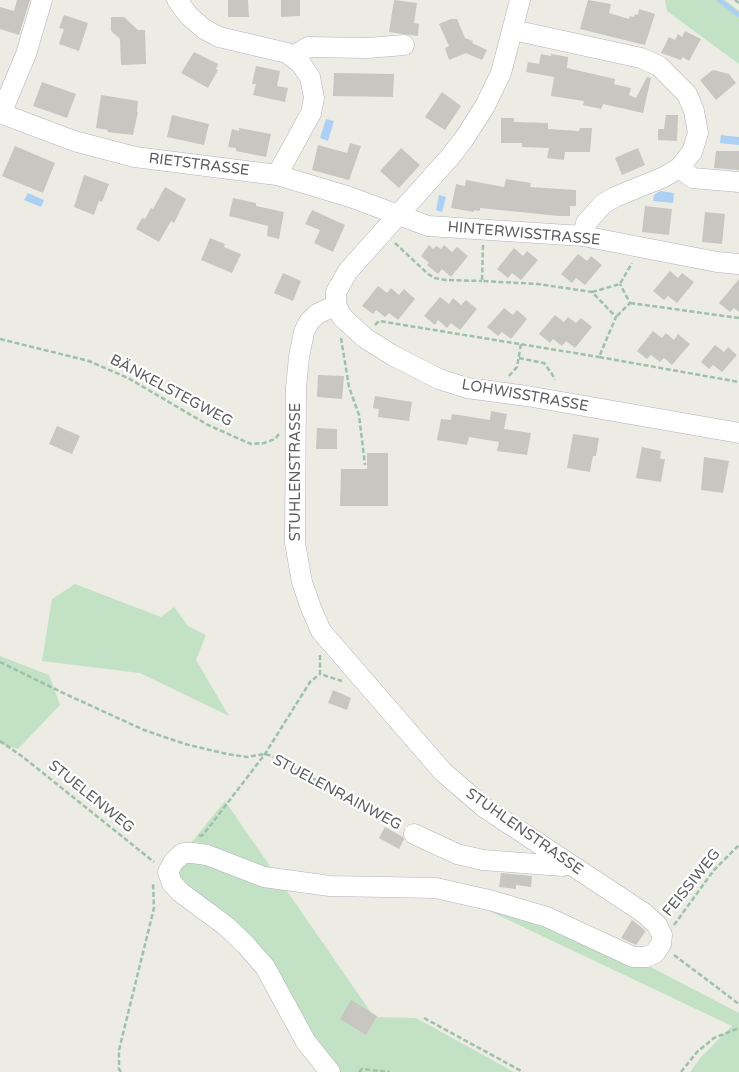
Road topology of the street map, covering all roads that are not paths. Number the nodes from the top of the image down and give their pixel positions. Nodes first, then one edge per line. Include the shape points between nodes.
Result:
1 (42, 0) edge
2 (177, 0) edge
3 (520, 0) edge
4 (513, 30) junction
5 (404, 45) dead end
6 (292, 57) junction
7 (0, 113) edge
8 (679, 168) junction
9 (277, 175) junction
10 (739, 182) edge
11 (399, 214) junction
12 (582, 236) junction
13 (739, 264) edge
14 (339, 311) junction
15 (739, 433) edge
16 (414, 834) road end
17 (566, 862) junction
18 (330, 1072) edge

1 - 7 street via 26,54
2 - 6 street via 189,16 219,37 279,50
3 - 4 street
4 - 8 street via 641,58 659,66 687,94 694,111 698,132 692,152
4 - 11 street via 501,73 485,106 450,157
5 - 6 street via 308,47
6 - 9 street via 310,77 313,105 308,121
7 - 9 street, RIETSTRASSE via 74,141 135,157
8 - 10 street via 693,178
8 - 12 street via 603,204 586,223
9 - 11 street, RIETSTRASSE
11 - 12 street, HINTERWISSTRASSE via 428,226
11 - 14 street via 348,271 336,292
12 - 13 street, HINTERWISSTRASSE
14 - 15 street, LOHWISSTRASSE via 365,338 412,366 467,388
14 - 17 street, STUHLENSTRASSE via 317,314 309,322 299,357 295,420 295,543 302,582 311,608 321,631 443,772 485,808
16 - 17 street, STUELENRAINWEG via 457,854 482,860 563,866
17 - 18 street, STUHLENSTRASSE via 657,925 661,940 656,952 646,957 633,956 547,917 436,888 330,886 264,877 207,855 193,853 183,853 174,861 161,877 226,926 265,967 306,1042

